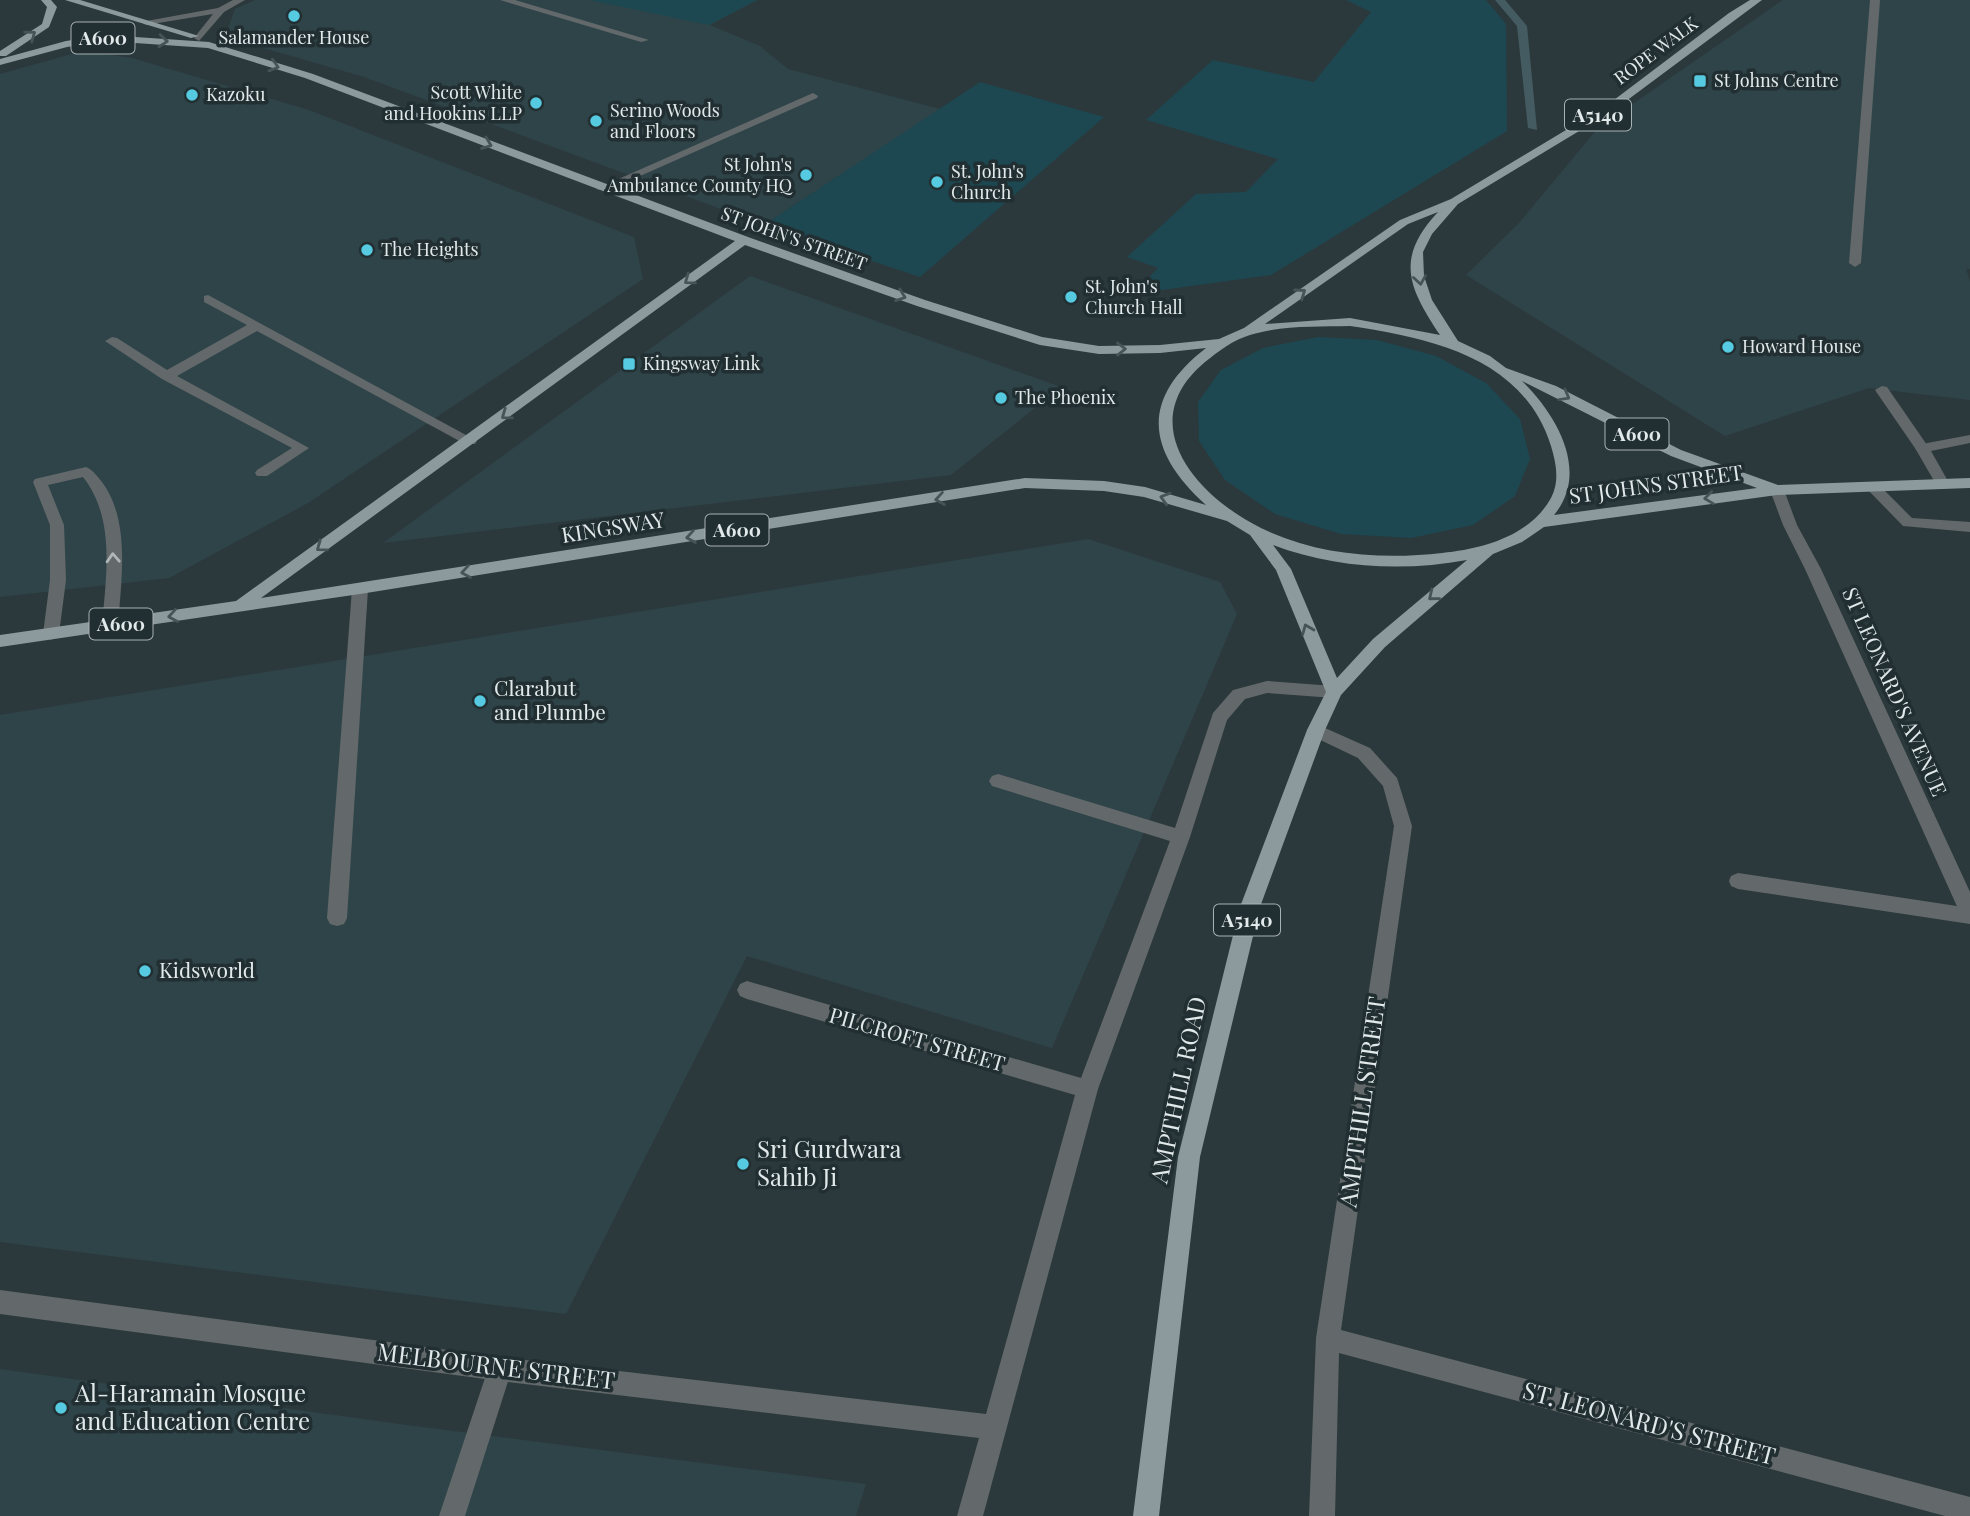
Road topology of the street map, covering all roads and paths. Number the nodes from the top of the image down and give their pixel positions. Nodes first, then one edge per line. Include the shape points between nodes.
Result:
1 (70, 0) edge
2 (240, 0) edge
3 (505, 0) edge
4 (1747, 0) edge
5 (1757, 0) edge
6 (1875, 0) edge
7 (49, 3) edge
8 (220, 10) junction
9 (1732, 15) junction
10 (146, 22) junction
11 (199, 38) junction
12 (644, 40) dead end
13 (209, 45) junction
14 (0, 54) edge
15 (0, 62) edge
16 (813, 96) dead end
17 (603, 189) junction
18 (1455, 201) junction
19 (744, 240) junction
20 (1855, 262) dead end
21 (208, 299) dead end
22 (257, 325) junction
23 (1245, 332) junction
24 (112, 341) dead end
25 (1452, 342) junction
26 (1222, 343) junction
27 (1503, 368) junction
28 (167, 376) junction
29 (1882, 390) dead end
30 (1970, 439) edge
31 (470, 441) junction
32 (1922, 448) junction
33 (262, 473) dead end
34 (1970, 483) edge
35 (1942, 484) junction
36 (1874, 488) junction
37 (1777, 490) junction
38 (1230, 517) junction
39 (1541, 522) junction
40 (1970, 527) edge
41 (1255, 531) junction
42 (1486, 553) junction
43 (360, 589) junction
44 (241, 604) junction
45 (110, 626) junction
46 (51, 634) junction
47 (0, 641) edge
48 (1334, 692) junction
49 (1316, 730) junction
50 (998, 781) dead end
51 (1181, 837) junction
52 (1738, 881) dead end
53 (1970, 915) edge
54 (337, 918) dead end
55 (747, 990) dead end
56 (1087, 1090) junction
57 (0, 1301) edge
58 (1328, 1338) junction
59 (500, 1369) junction
60 (992, 1427) junction
61 (1970, 1510) edge
62 (452, 1516) edge
63 (970, 1516) edge
64 (1146, 1516) edge
65 (1322, 1516) edge

1 - 10 main road, A600
2 - 8 street
3 - 12 street
4 - 9 main road, ROPE WALK / A5140
5 - 9 main road, ROPE WALK / A5140
6 - 20 street
14 -> 7 main road, A600 via 46,24
8 - 10 street
8 - 11 street
9 - 18 main road, ROPE WALK / A5140 via 1610,108
10 - 11 main road, A600
11 - 13 main road, A600
15 -> 13 main road, A600 via 106,38
13 -> 17 main road, ST JOHN'S STREET / A600 via 309,76
16 - 17 street
17 - 19 main road, ST JOHN'S STREET / A600
23 -> 18 main road, ROPE WALK / A5140 via 1404,222
18 -> 25 main road, ROPE WALK / A5140 via 1417,251 1420,286 1432,317
19 -> 26 main road, ST JOHN'S STREET / A600 via 1040,341 1099,350
19 -> 31 main road, A600
21 - 22 street
22 - 28 street
22 - 31 street
23 - 25 main road, A600 via 1350,322
23 - 26 main road, A600
24 - 28 street
25 - 27 main road, A600
26 - 38 main road, A600 via 1184,372 1163,413 1165,440 1181,468
27 -> 37 main road, ST JOHNS STREET / A600 via 1676,453
27 - 39 main road, A600 via 1551,427 1564,467 1560,494
28 - 33 street via 302,448
29 - 32 street
30 - 32 street
31 -> 44 main road, A600
32 - 35 street
34 - 35 main road, ST JOHNS STREET / A600
35 - 36 main road, ST JOHNS STREET / A600
36 - 37 main road, ST JOHNS STREET / A600
36 - 40 street via 1908,523
37 -> 39 main road, ST JOHNS STREET / A600
37 - 53 street, ST LEONARD'S AVENUE
38 - 41 main road, A600
38 -> 43 main road, KINGSWAY / A600 via 1145,492 1025,483
39 - 42 main road, A600
41 - 42 main road, A600 via 1326,555 1395,563
48 -> 41 main road via 1283,569
42 -> 48 main road, AMPTHILL ROAD / A5140 via 1409,616
43 - 44 main road, KINGSWAY / A600
43 - 54 street
44 -> 45 main road, KINGSWAY / A600
45 - 46 main road, KINGSWAY / A600
45 -> 46 street via 114,565 109,509 99,484 86,472 40,482 57,525 58,580
46 - 47 main road, KINGSWAY / A600
48 - 49 main road, AMPTHILL ROAD / A5140
48 - 51 street via 1267,687 1239,694 1219,718
49 - 58 street, AMPTHILL STREET via 1364,753 1391,783 1403,826
49 - 64 main road, AMPTHILL ROAD / A5140 via 1250,907 1189,1157
50 - 51 street
51 - 56 street
52 - 53 street
55 - 56 street, PILCROFT STREET
56 - 60 street
57 - 59 street, MELBOURNE STREET
58 - 61 street, ST. LEONARD'S STREET
58 - 65 street, AMPTHILL STREET
59 - 60 street, MELBOURNE STREET
59 - 62 street
60 - 63 street

